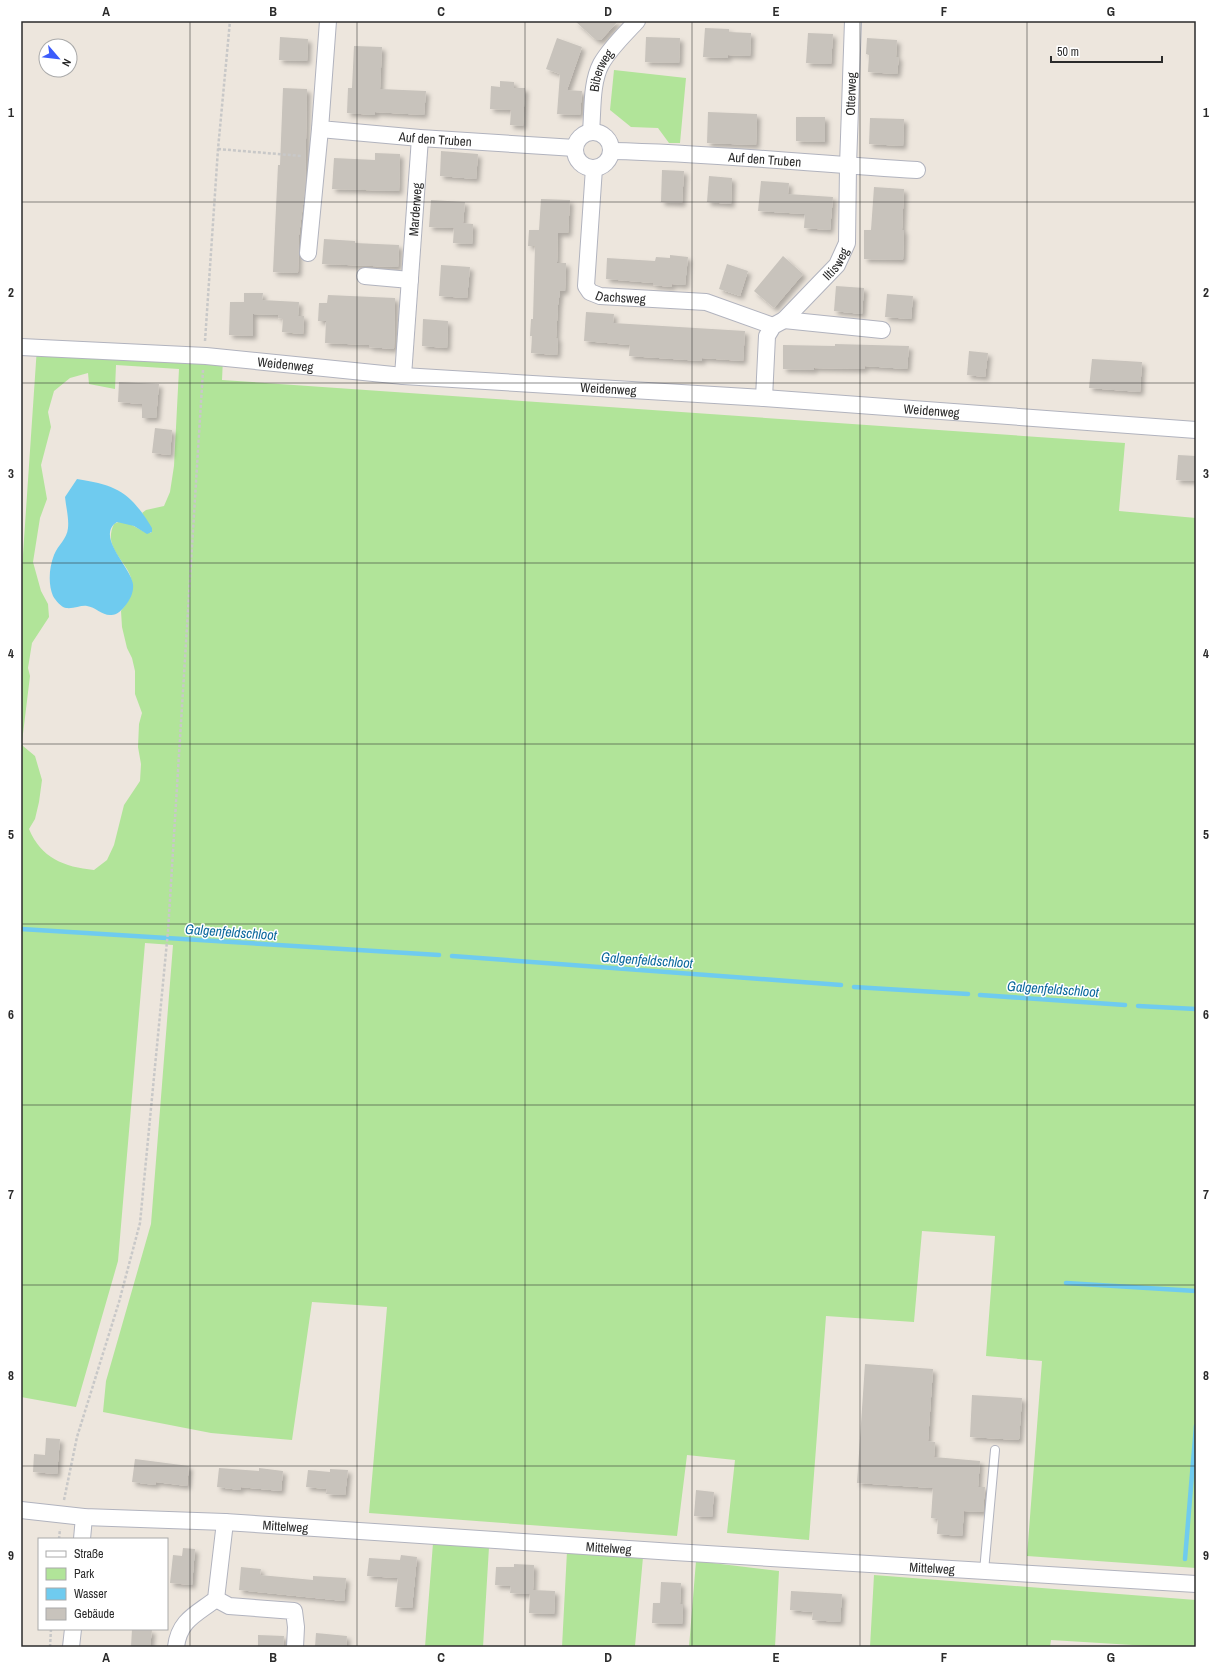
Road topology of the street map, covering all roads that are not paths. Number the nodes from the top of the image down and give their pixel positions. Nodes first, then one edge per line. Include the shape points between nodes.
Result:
1 (328, 21) edge
2 (637, 21) edge
3 (853, 21) edge
4 (320, 129) junction
5 (591, 131) junction
6 (420, 138) junction
7 (575, 148) junction
8 (612, 151) junction
9 (848, 166) junction
10 (594, 168) junction
11 (917, 170) dead end
12 (308, 253) dead end
13 (365, 276) dead end
14 (410, 280) junction
15 (779, 323) junction
16 (882, 330) dead end
17 (21, 347) edge
18 (403, 376) junction
19 (764, 398) junction
20 (1196, 430) edge
21 (996, 1450) dead end
22 (21, 1510) edge
23 (84, 1517) junction
24 (225, 1522) junction
25 (82, 1538) edge
26 (984, 1571) junction
27 (1196, 1584) edge
28 (216, 1599) junction
29 (73, 1630) edge
30 (71, 1647) edge
31 (176, 1647) edge
32 (295, 1647) edge

1 - 4 street
2 - 5 street, Biberweg via 600,65 594,91
3 - 9 street, Otterweg
4 - 6 street, Auf den Truben
4 - 12 street
5 - 7 street via 580,137
5 - 8 street via 606,136 611,143
6 - 7 street, Auf den Truben
6 - 14 street, Marderweg
7 - 10 street via 580,162 586,167
8 - 9 street, Auf den Truben via 674,152
8 - 10 street via 606,163
9 - 11 street, Auf den Truben
9 - 15 street, Iltisweg via 847,244 837,265
10 - 15 street, Dachsweg via 586,286 590,292 600,296 706,302
13 - 14 street
14 - 18 street, Marderweg
15 - 16 street
15 - 19 street, Iltisweg via 767,336
17 - 18 street, Weidenweg via 206,356
18 - 19 street, Weidenweg
19 - 20 street, Weidenweg
21 - 26 lane
22 - 23 street, Mittelweg
23 - 24 street, Mittelweg
23 - 25 street
24 - 26 street, Mittelweg
24 - 28 street
26 - 27 street, Mittelweg
28 - 31 street via 188,1619 179,1634
28 - 32 street via 229,1606 294,1611
29 - 30 street

